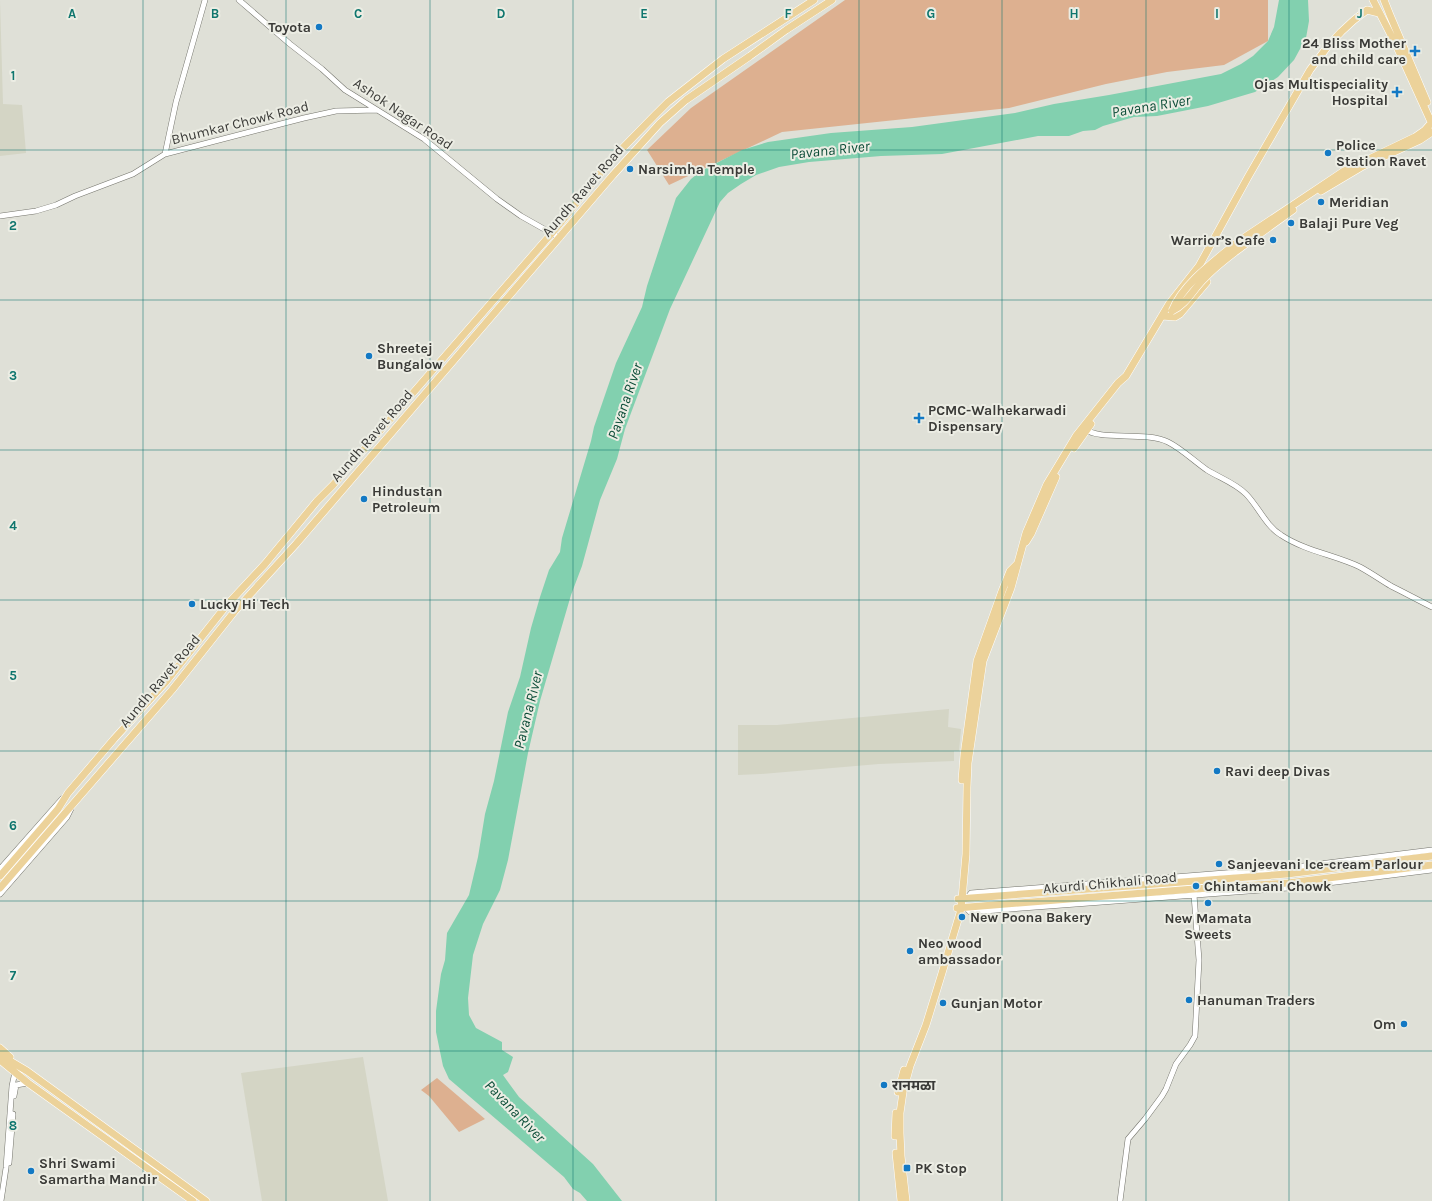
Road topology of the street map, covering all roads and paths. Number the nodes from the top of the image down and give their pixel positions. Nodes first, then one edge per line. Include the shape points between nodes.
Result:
1 (206, 0) edge
2 (239, 0) edge
3 (814, 0) edge
4 (832, 0) edge
5 (1373, 0) edge
6 (1384, 0) edge
7 (1384, 14) junction
8 (1354, 20) junction
9 (378, 110) junction
10 (1432, 113) edge
11 (1432, 123) edge
12 (1432, 132) edge
13 (165, 154) junction
14 (0, 216) edge
15 (552, 233) junction
16 (560, 238) junction
17 (1241, 243) junction
18 (1199, 266) junction
19 (1167, 314) junction
20 (1085, 428) junction
21 (1432, 606) edge
22 (68, 793) junction
23 (76, 800) junction
24 (61, 811) junction
25 (1432, 850) edge
26 (1432, 856) edge
27 (1432, 865) edge
28 (0, 869) edge
29 (1432, 870) edge
30 (0, 876) edge
31 (1194, 878) junction
32 (0, 888) edge
33 (1193, 891) junction
34 (0, 894) edge
35 (962, 899) junction
36 (961, 908) junction
37 (0, 1048) edge
38 (1, 1059) edge
39 (20, 1071) junction
40 (28, 1083) junction
41 (16, 1085) junction
42 (898, 1133) junction
43 (2, 1201) edge
44 (193, 1201) edge
45 (206, 1201) edge
46 (901, 1201) edge
47 (906, 1201) edge
48 (1120, 1201) edge

1 - 13 street via 176,102
2 - 9 street, Ashok Nagar Road via 345,90
3 - 15 main road, Aundh Ravet Road via 723,59 668,102 610,161
4 - 16 main road, Aundh Ravet Road via 791,26 674,110 623,164
5 - 7 main road
5 - 8 main road
6 - 7 main road
7 - 8 main road via 1367,10
7 - 10 main road
7 - 11 main road
8 - 18 main road via 1328,46 1310,70
9 - 13 street, Bhumkar Chowk Road via 336,111
9 - 15 street, Ashok Nagar Road via 424,139 521,216
11 - 17 main road via 1415,137 1344,171
12 - 17 main road via 1363,166
13 - 14 street, Bhumkar Chowk Road via 133,174 56,206
15 - 16 street, Ashok Nagar Road
15 - 22 main road, Aundh Ravet Road via 226,606 165,684
16 - 23 main road, Aundh Ravet Road via 296,544 234,612 172,690
17 - 19 main road, bridge via 1214,261 1193,281
18 - 19 main road via 1173,299
18 - 19 main road via 1207,282 1180,314 1175,317
19 - 20 main road via 1121,386
20 - 21 street via 1089,432 1147,436 1168,442 1241,490 1281,535 1360,568
20 - 35 main road via 1045,495 1031,534 1023,547 1011,588 983,661 968,763
22 - 24 main road, Aundh Ravet Road
22 - 28 street
23 - 24 main road, Aundh Ravet Road
23 - 34 street via 67,817
24 - 30 main road
24 - 32 main road
25 - 31 street
26 - 31 main road, Akurdi Chikhali Road via 1287,874
27 - 33 main road, Akurdi Chikhali Road via 1288,883
29 - 33 street via 1288,888
31 - 33 street
31 - 35 main road, Akurdi Chikhali Road
33 - 36 main road, Akurdi Chikhali Road
33 - 48 street via 1199,960 1195,1036 1176,1064 1162,1096 1128,1139
35 - 36 main road
36 - 42 main road via 928,1017 905,1074 896,1107
37 - 39 main road
38 - 39 main road
39 - 40 main road
39 - 41 street
39 - 43 street via 12,1086
39 - 45 main road
40 - 41 street
40 - 44 main road
41 - 43 street via 10,1152
42 - 46 main road via 896,1163
42 - 47 main road

